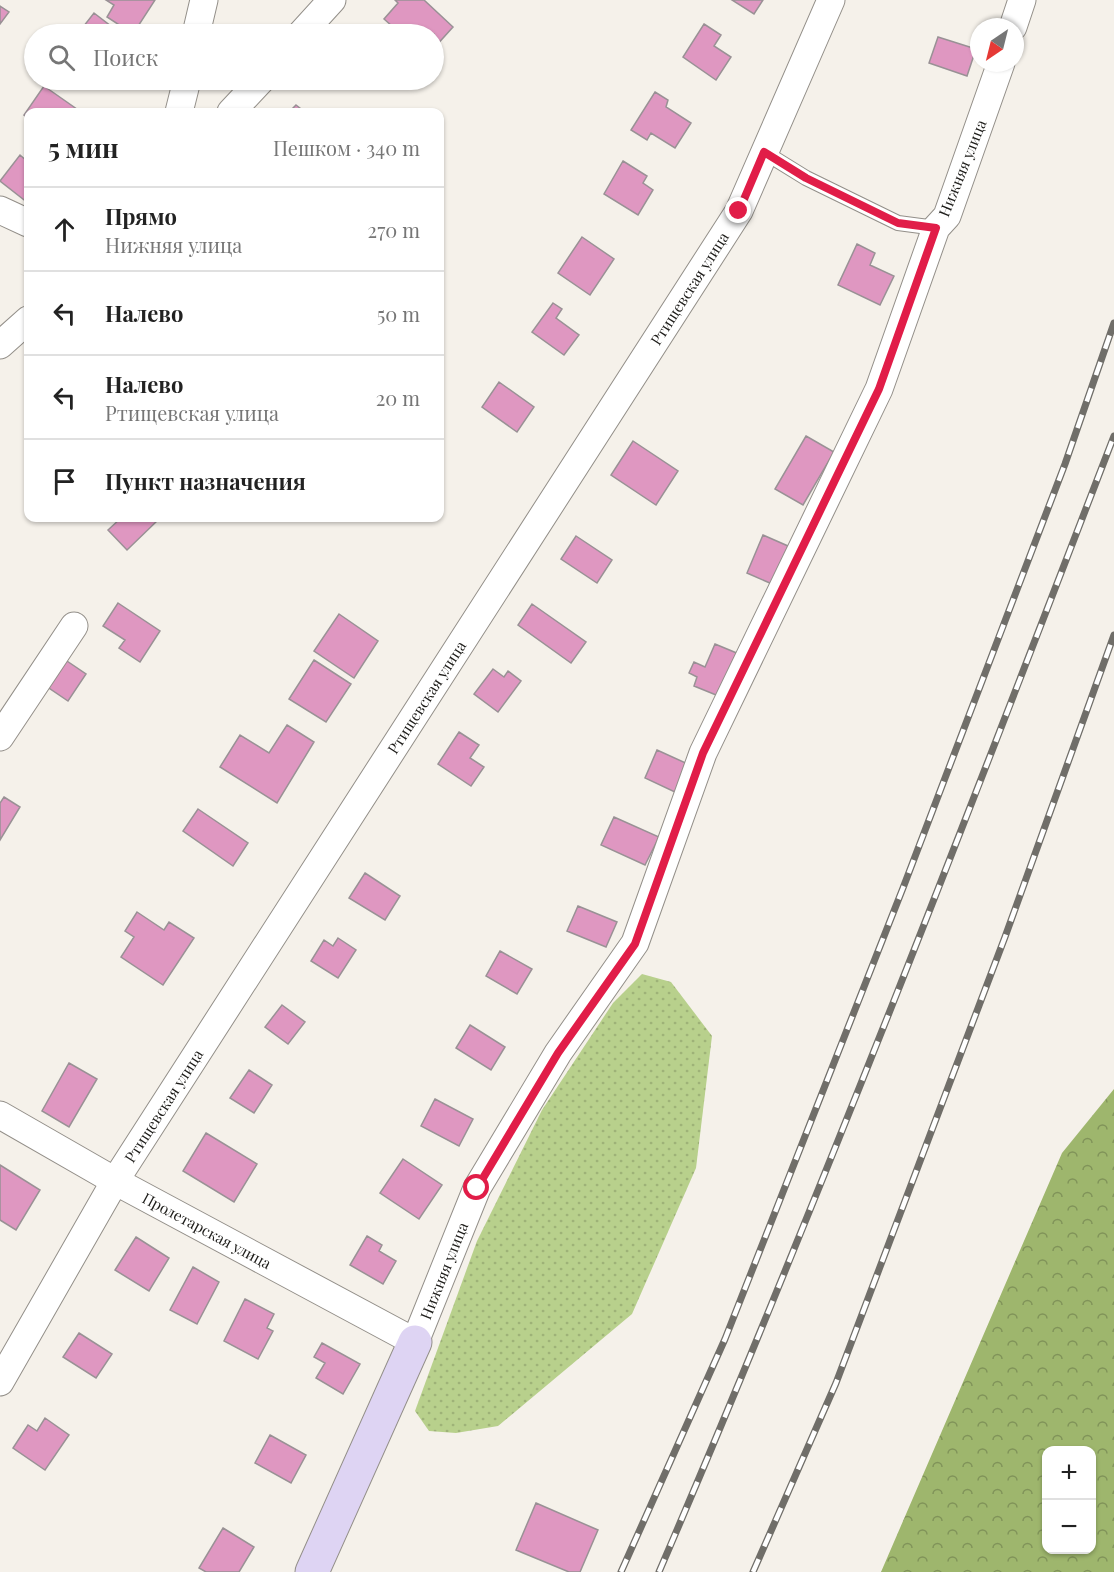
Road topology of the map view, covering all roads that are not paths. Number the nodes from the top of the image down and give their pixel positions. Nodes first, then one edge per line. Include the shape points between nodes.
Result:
1 (204, 0) edge
2 (332, 0) edge
3 (831, 0) edge
4 (1022, 0) edge
5 (1016, 18) edge
6 (198, 24) edge
7 (310, 24) edge
8 (998, 72) edge
9 (184, 90) edge
10 (252, 90) edge
11 (180, 108) edge
12 (235, 108) edge
13 (764, 152) junction
14 (0, 210) edge
15 (24, 221) edge
16 (936, 228) junction
17 (24, 324) edge
18 (0, 345) edge
19 (74, 626) dead end
20 (0, 737) edge
21 (0, 1115) edge
22 (115, 1181) junction
23 (415, 1342) junction
24 (0, 1382) edge
25 (312, 1572) edge

1 - 6 street
2 - 7 street
3 - 13 street, Ртищевская улица
4 - 5 street
8 - 16 street, Нижняя улица via 947,216
9 - 11 street
10 - 12 street
13 - 16 lane via 806,178 898,223
13 - 22 street, Ртищевская улица via 739,211
14 - 15 street
16 - 23 street, Нижняя улица via 879,389 703,753 635,944 558,1053 477,1188
17 - 18 street
19 - 20 street
21 - 22 street, Пролетарская улица
22 - 23 street, Пролетарская улица
22 - 24 street, Ртищевская улица
23 - 25 street, Нижняя улица

